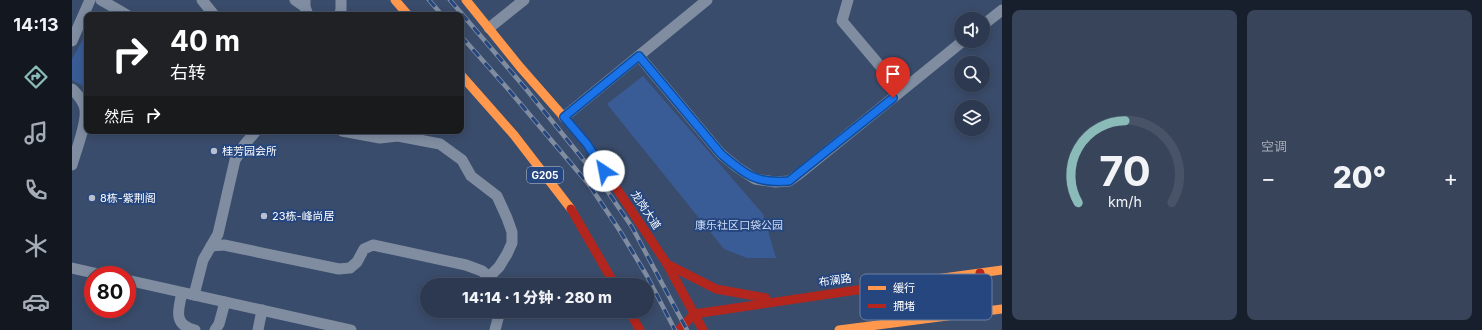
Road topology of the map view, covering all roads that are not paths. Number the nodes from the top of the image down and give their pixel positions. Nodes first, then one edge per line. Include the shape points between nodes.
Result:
1 (90, 0) edge
2 (101, 0) edge
3 (202, 0) edge
4 (295, 0) edge
5 (342, 0) edge
6 (395, 0) edge
7 (466, 0) edge
8 (524, 0) edge
9 (707, 0) edge
10 (848, 0) edge
11 (306, 7) edge
12 (1002, 10) edge
13 (85, 12) edge
14 (122, 12) edge
15 (212, 12) edge
16 (340, 12) edge
17 (405, 12) edge
18 (84, 14) edge
19 (990, 19) edge
20 (489, 28) junction
21 (72, 41) edge
22 (954, 48) edge
23 (639, 56) junction
24 (886, 73) dead end
25 (464, 78) edge
26 (72, 89) edge
27 (84, 107) edge
28 (564, 117) junction
29 (84, 118) edge
30 (253, 134) edge
31 (358, 134) edge
32 (72, 165) edge
33 (211, 246) junction
34 (667, 264) junction
35 (72, 268) edge
36 (1002, 270) edge
37 (84, 271) edge
38 (980, 273) joint
39 (973, 274) edge
40 (489, 277) joint
41 (611, 278) edge
42 (136, 282) edge
43 (860, 289) edge
44 (182, 292) junction
45 (194, 295) junction
46 (782, 300) junction
47 (225, 302) junction
48 (1002, 308) edge
49 (262, 310) junction
50 (992, 310) edge
51 (694, 314) junction
52 (498, 318) edge
53 (633, 318) edge
54 (916, 320) edge
55 (195, 330) edge
56 (215, 330) edge
57 (258, 330) edge
58 (351, 330) edge
59 (495, 330) edge
60 (640, 330) edge
61 (679, 330) edge
62 (703, 330) edge
63 (839, 330) edge

1 - 13 street
2 - 14 street
3 - 15 street
4 - 11 street
5 - 16 street
6 - 17 main road
7 - 20 main road, 龙岗大道
8 - 20 street
9 - 23 street
10 - 24 street via 842,21
12 - 19 street
18 - 21 street
20 - 28 main road, 龙岗大道
22 - 23 street via 799,174 789,181 775,182 755,179 721,154
23 - 28 street
25 - 41 main road, G205 via 514,135 573,211
26 - 27 street
28 - 34 main road, 龙岗大道 via 587,144
29 - 32 street
30 - 33 street via 235,160 218,234
31 - 40 street via 380,138 398,136 440,144 462,160 471,176 497,196 512,232 512,243 499,267
33 - 40 street via 224,245 339,269 350,268 357,262 364,249 373,245 466,265 482,271
33 - 45 street via 203,260
34 - 46 main road via 716,289
34 - 51 main road, 龙岗大道
35 - 37 street
36 - 38 main road, 布澜路
38 - 39 main road, 布澜路
42 - 44 street
43 - 46 main road, 布澜路
44 - 45 street
44 - 55 street via 178,314 180,320 184,326
45 - 47 street
46 - 51 main road, 布澜路
47 - 49 street
47 - 56 street
48 - 50 main road
49 - 57 street
49 - 58 street
51 - 61 main road
51 - 62 main road, 龙岗大道
52 - 59 street
53 - 60 main road
54 - 63 main road

